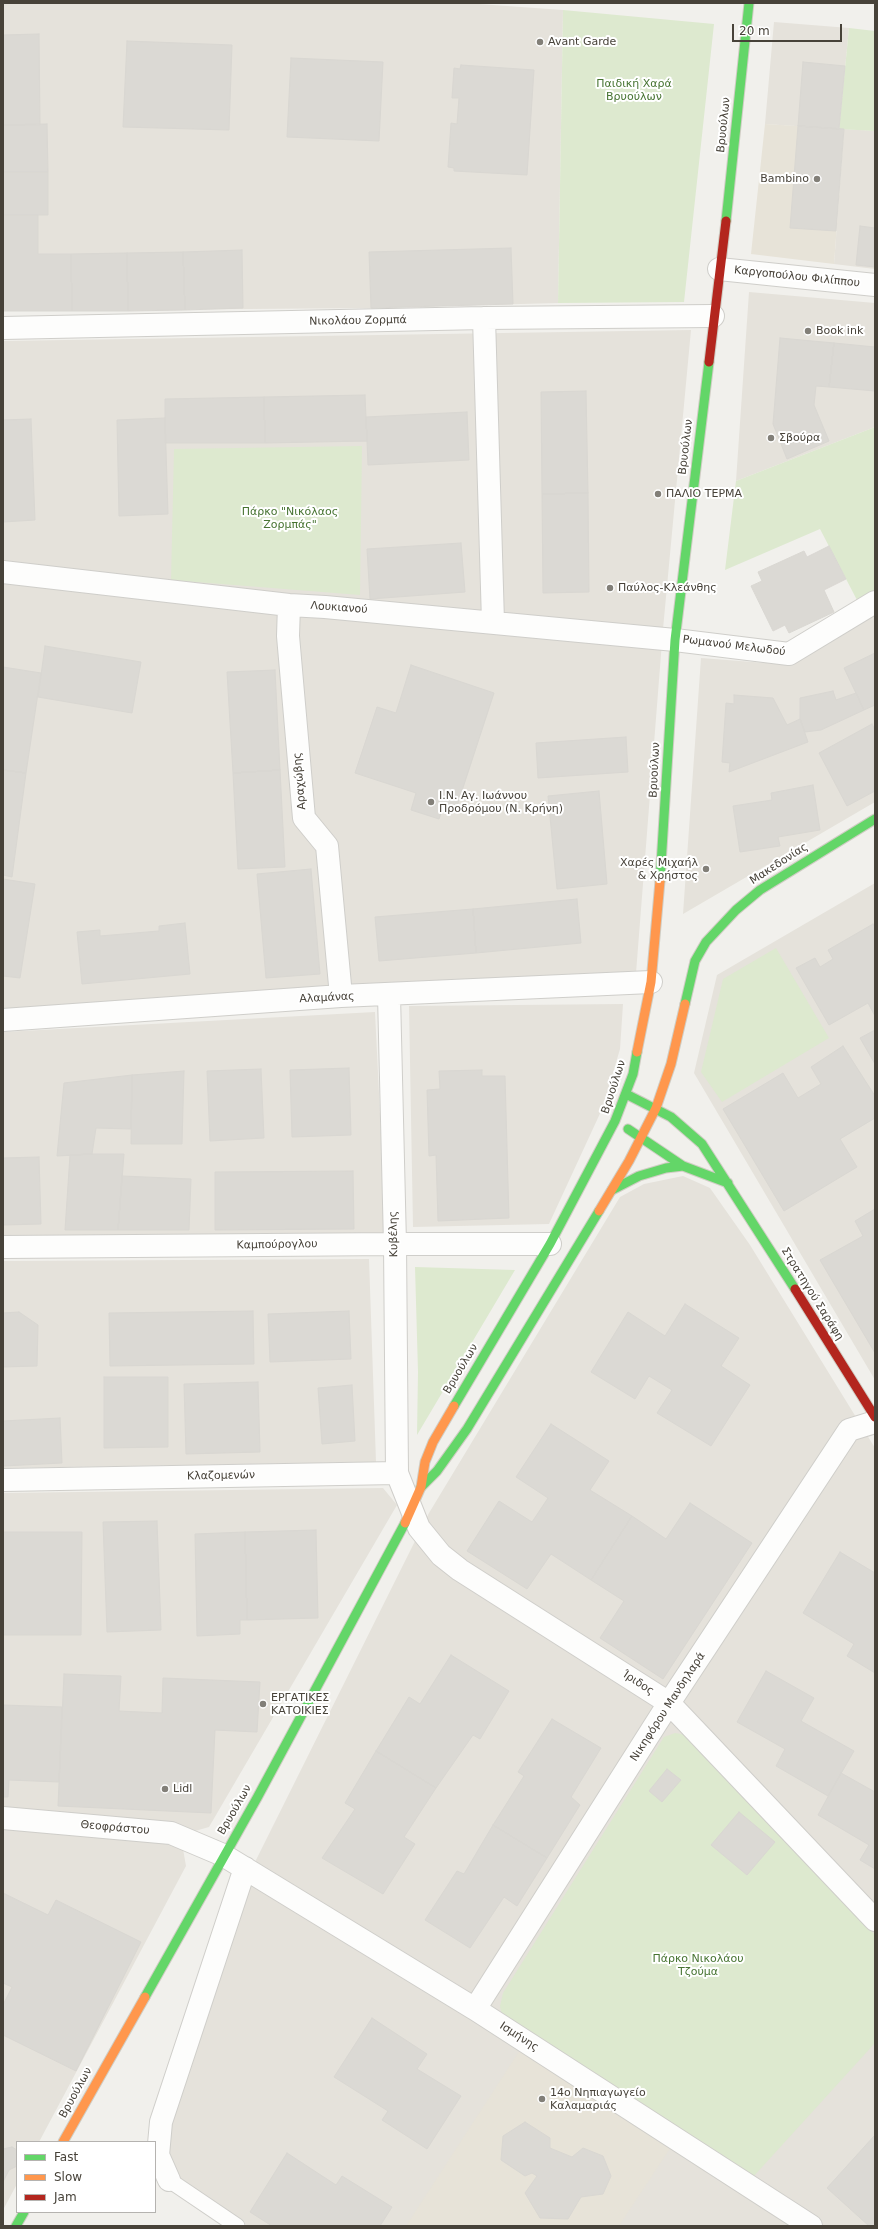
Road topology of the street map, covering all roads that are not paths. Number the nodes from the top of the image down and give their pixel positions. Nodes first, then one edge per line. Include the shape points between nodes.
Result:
1 (749, 3) edge
2 (719, 269) junction
3 (875, 285) edge
4 (713, 316) junction
5 (484, 318) junction
6 (3, 328) edge
7 (3, 572) edge
8 (875, 602) edge
9 (289, 605) junction
10 (493, 622) junction
11 (675, 640) junction
12 (875, 819) edge
13 (706, 942) joint
14 (651, 982) junction
15 (389, 995) junction
16 (341, 996) junction
17 (3, 1020) edge
18 (626, 1094) junction
19 (656, 1108) junction
20 (615, 1121) junction
21 (641, 1137) junction
22 (683, 1166) junction
23 (728, 1183) junction
24 (612, 1190) junction
25 (395, 1244) junction
26 (550, 1244) junction
27 (3, 1247) edge
28 (875, 1417) edge
29 (875, 1422) edge
30 (397, 1473) junction
31 (3, 1480) edge
32 (421, 1487) junction
33 (411, 1512) junction
34 (669, 1703) junction
35 (3, 1818) edge
36 (223, 1855) junction
37 (246, 1868) junction
38 (875, 1920) edge
39 (475, 2009) junction
40 (64, 2141) edge
41 (169, 2180) joint
42 (23, 2213) edge
43 (16, 2226) edge
44 (237, 2226) edge
45 (811, 2226) edge

1 - 2 main road, Βρυούλων
2 - 3 street, Καργοπούλου Φιλίππου
2 - 4 main road, Βρυούλων
4 - 5 street, Νικολάου Ζορμπά
4 - 11 main road, Βρυούλων
5 - 6 street, Νικολάου Ζορμπά
5 - 10 street
7 - 9 street, Λουκιανού
8 - 11 street, Ρωμανού Μελωδού via 789,654
9 - 10 street, Λουκιανού
9 - 16 street, Αραχώβης via 288,636 304,818 327,846
10 - 11 street, Λουκιανού
11 - 14 main road, Βρυούλων via 662,866
12 - 13 main road, Μακεδονίας via 760,890 736,910
13 - 19 main road, Βρυούλων via 695,961 671,1064
14 - 15 street, Αλαμάνας
14 - 18 main road, Βρυούλων via 633,1074
15 - 16 street, Αλαμάνας
15 - 25 street, Κυβέλης
16 - 17 street, Αλαμάνας
18 - 19 main road, Στρατηγού Σαράφη
18 - 20 main road, Βρυούλων
19 - 21 main road, Βρυούλων
19 - 23 main road, Στρατηγού Σαράφη via 671,1117 702,1144
20 - 21 main road
20 - 26 main road, Βρυούλων
21 - 22 main road
21 - 24 main road, Βρυούλων
22 - 23 main road
22 - 24 main road via 639,1176
23 - 28 main road, Στρατηγού Σαράφη
24 - 32 main road, Βρυούλων via 467,1429 441,1466
25 - 26 street, Καμπούρογλου
25 - 27 street, Καμπούρογλου
25 - 30 street, Κυβέλης
26 - 32 main road, Βρυούλων via 446,1418 425,1462
29 - 34 street, Νικηφόρου Μανδηλαρά via 849,1430
30 - 31 street, Κλαζομενών
30 - 33 street
32 - 33 main road, Βρυούλων
33 - 34 street, Ίριδος via 441,1556
33 - 36 main road, Βρυούλων via 257,1798
34 - 38 street, Ίριδος
34 - 39 street, Νικηφόρου Μανδηλαρά
35 - 36 street, Θεοφράστου via 171,1833
36 - 37 street, Ισμήνης
36 - 40 main road, Βρυούλων
37 - 39 street, Ισμήνης
37 - 41 street via 161,2122 158,2155
39 - 45 street, Ισμήνης
41 - 44 lane
42 - 43 main road

